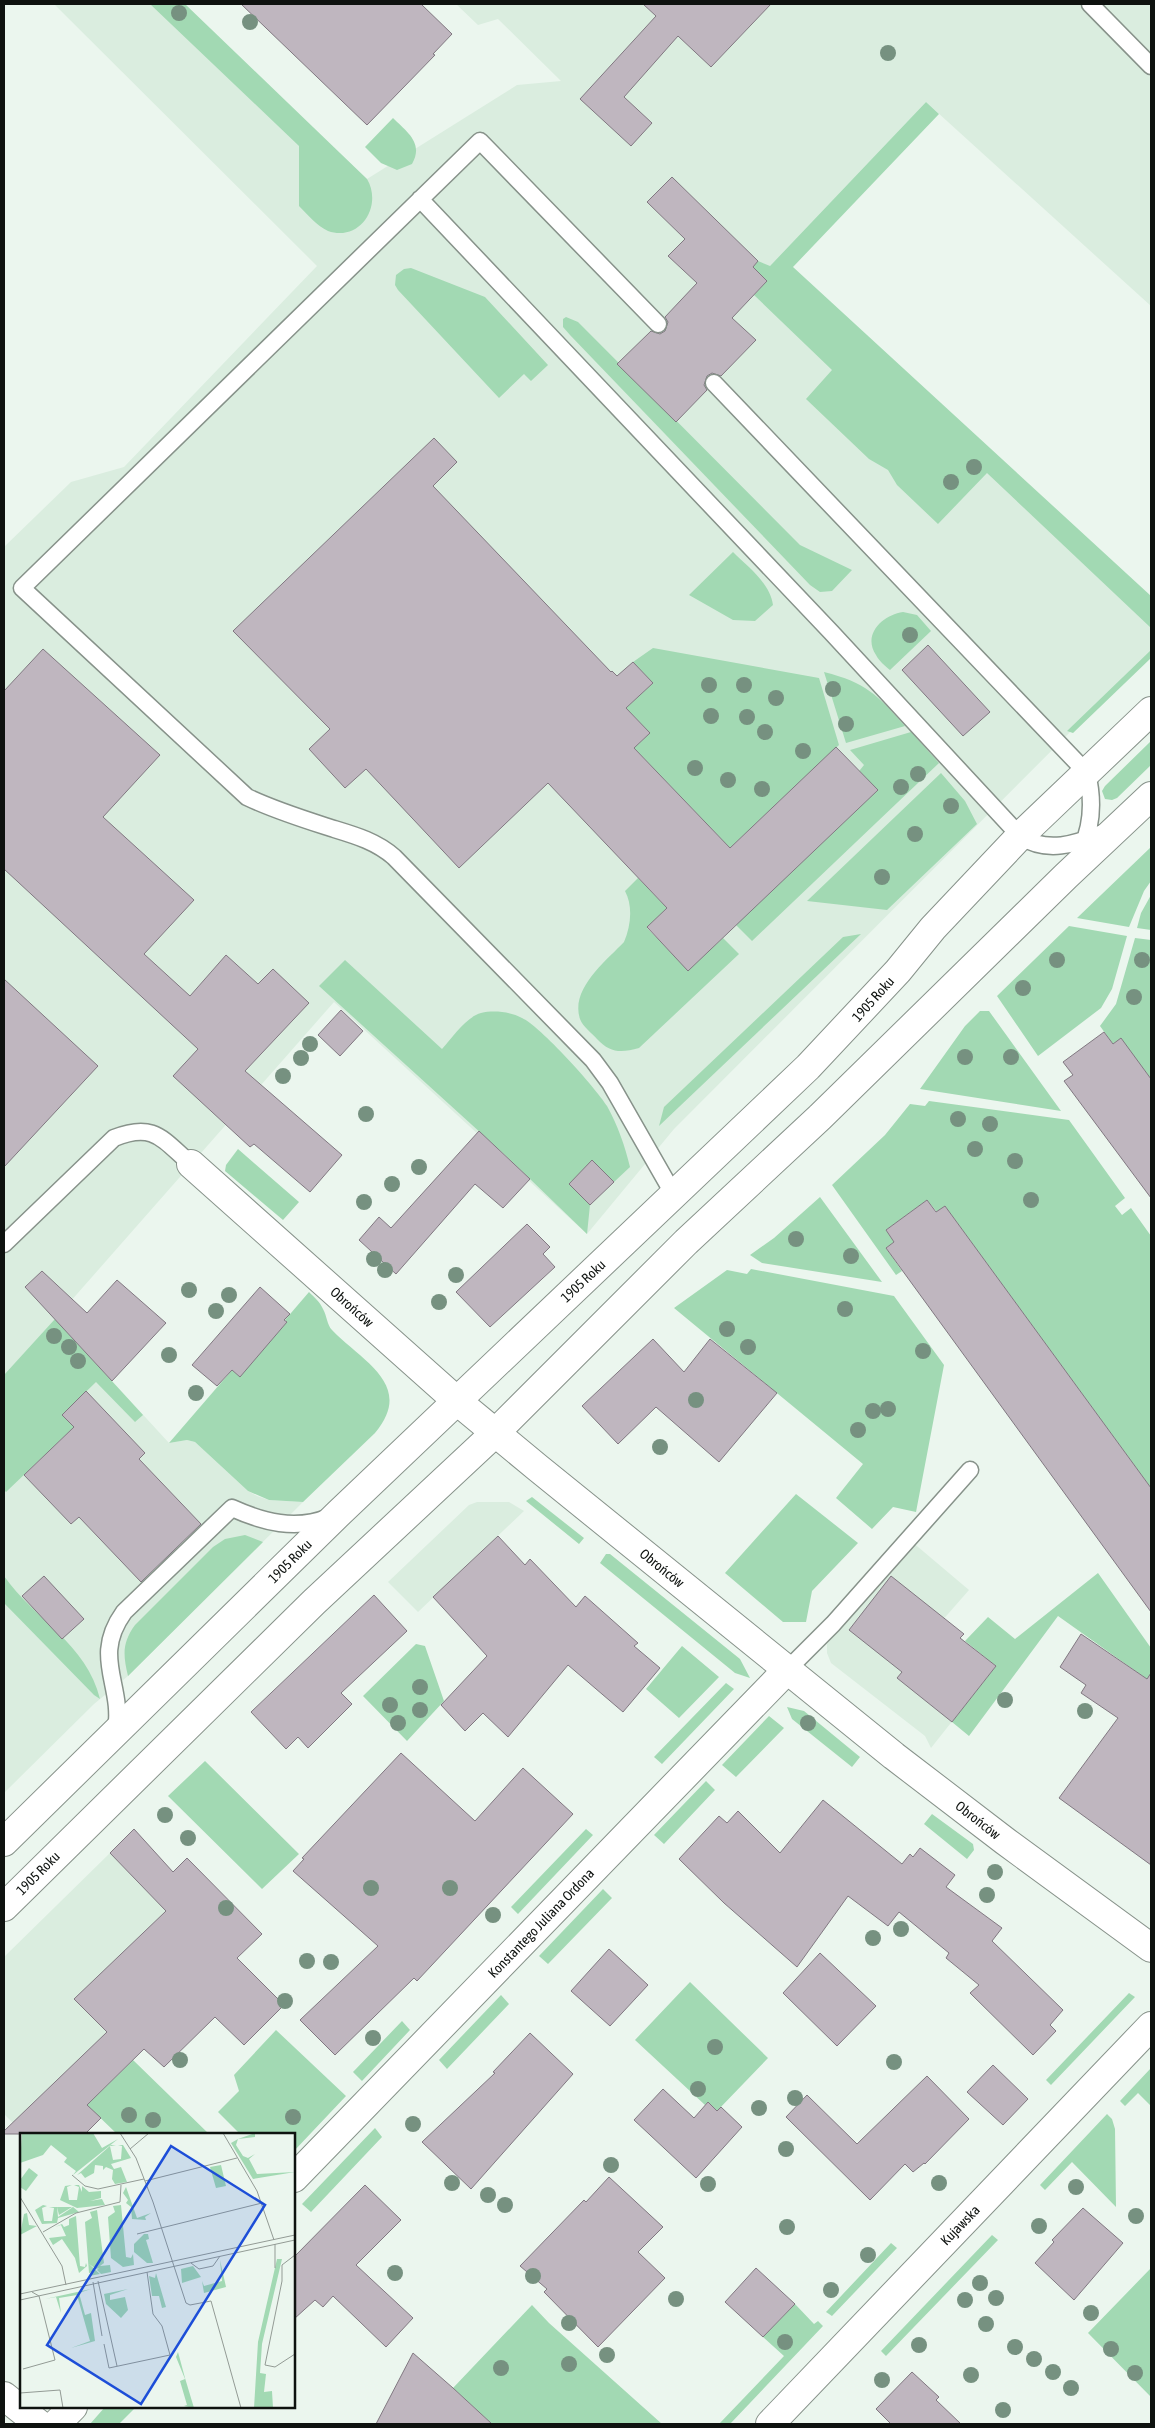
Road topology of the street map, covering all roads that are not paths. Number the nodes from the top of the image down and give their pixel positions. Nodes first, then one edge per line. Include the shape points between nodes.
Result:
1 (1090, 4) edge
2 (1151, 66) edge
3 (420, 199) junction
4 (658, 324) dead end
5 (714, 383) dead end
6 (1151, 711) edge
7 (1086, 773) junction
8 (1151, 796) edge
9 (1123, 823) junction
10 (1020, 836) junction
11 (1085, 840) junction
12 (1066, 876) junction
13 (191, 1164) joint
14 (674, 1195) junction
15 (4, 1244) edge
16 (457, 1401) junction
17 (496, 1433) junction
18 (970, 1470) dead end
19 (338, 1514) junction
20 (788, 1669) junction
21 (116, 1734) junction
22 (4, 1842) edge
23 (4, 1908) edge
24 (1151, 1948) edge
25 (1151, 2026) edge
26 (295, 2177) edge
27 (4, 2396) edge
28 (72, 2408) edge
29 (39, 2424) edge
30 (56, 2424) edge
31 (770, 2424) edge

1 - 2 lane
3 - 4 lane via 480,141
3 - 10 lane via 832,632
3 - 14 lane via 22,588 247,797 368,840 394,857 593,1060 610,1083
5 - 7 lane
6 - 7 main road, 1905 Roku
7 - 10 main road, 1905 Roku
7 - 11 lane via 1090,785 1091,817
8 - 9 main road, 1905 Roku
9 - 11 lane
9 - 12 main road, 1905 Roku
10 - 11 lane via 1042,845 1061,846
10 - 14 main road, 1905 Roku via 933,928 839,1036
11 - 12 lane
12 - 17 main road, 1905 Roku via 820,1117 686,1242
13 - 15 lane via 151,1132 133,1132 114,1138
13 - 16 main road, Obrońców
14 - 16 main road, 1905 Roku
16 - 17 main road, Obrońców
16 - 19 main road, 1905 Roku
17 - 20 main road, Obrońców
17 - 23 main road, 1905 Roku via 307,1608
18 - 20 lane via 833,1624
19 - 21 main road, 1905 Roku
19 - 21 lane via 309,1524 291,1525 232,1508 124,1612 113,1631 108,1653 118,1712
20 - 24 main road, Obrońców via 894,1756
20 - 26 main road, Konstantego Juliana Ordona
21 - 22 main road, 1905 Roku
25 - 31 main road, Kujawska
27 - 29 main road
28 - 30 main road

